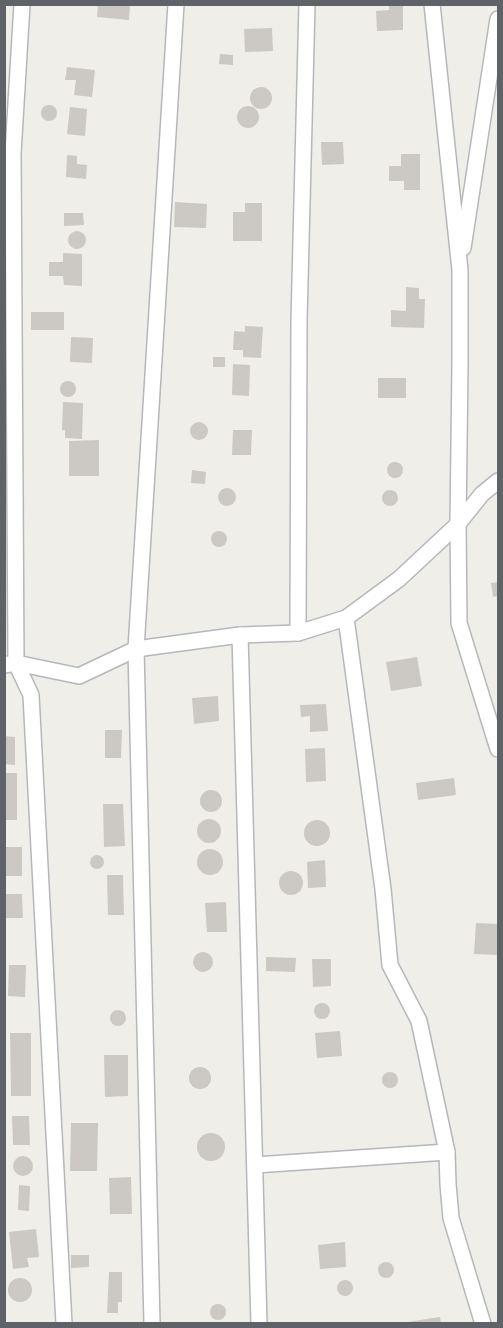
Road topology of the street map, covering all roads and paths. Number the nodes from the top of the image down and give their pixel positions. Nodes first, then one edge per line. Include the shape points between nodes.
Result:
1 (22, 4) edge
2 (176, 4) edge
3 (307, 4) edge
4 (432, 4) edge
5 (498, 19) edge
6 (460, 270) junction
7 (498, 481) edge
8 (458, 524) junction
9 (346, 618) junction
10 (298, 633) junction
11 (240, 635) junction
12 (136, 649) junction
13 (10, 664) edge
14 (498, 749) edge
15 (447, 1152) junction
16 (255, 1165) junction
17 (64, 1323) edge
18 (152, 1323) edge
19 (259, 1323) edge
20 (483, 1323) edge

1 - 13 street via 13,153
2 - 12 street
3 - 10 street via 299,321
4 - 6 street
5 - 6 street
6 - 8 street
7 - 8 street
8 - 9 street via 399,579
8 - 14 street via 459,623
9 - 10 street
9 - 15 street via 390,965 419,1021
10 - 11 street
11 - 12 street
11 - 16 street
12 - 13 street via 79,676
12 - 18 street
13 - 17 street via 31,694
15 - 16 street
15 - 20 street via 451,1218
16 - 19 street

